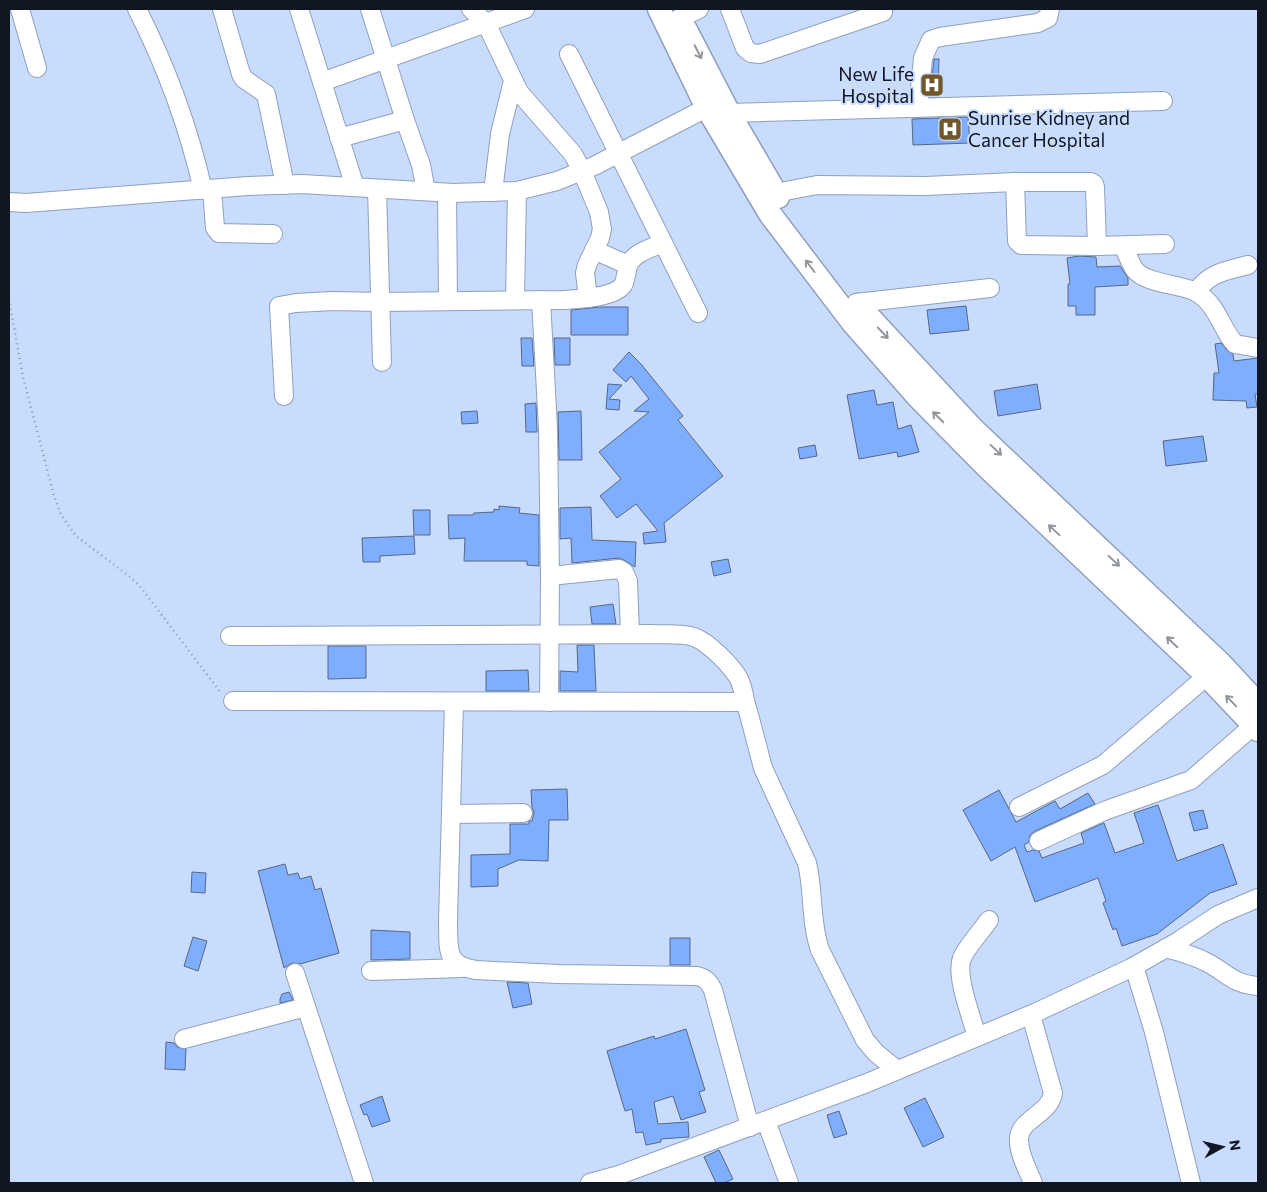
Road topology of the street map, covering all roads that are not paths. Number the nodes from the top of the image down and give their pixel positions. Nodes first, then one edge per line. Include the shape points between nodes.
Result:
1 (21, 9) edge
2 (137, 9) edge
3 (222, 9) edge
4 (299, 9) edge
5 (370, 9) edge
6 (471, 9) edge
7 (525, 9) edge
8 (659, 9) edge
9 (730, 9) edge
10 (1050, 9) edge
11 (9, 12) edge
12 (685, 12) edge
13 (883, 12) dead end
14 (486, 23) junction
15 (569, 54) dead end
16 (386, 59) junction
17 (37, 68) dead end
18 (513, 81) junction
19 (322, 82) junction
20 (1163, 101) dead end
21 (719, 107) junction
22 (918, 108) junction
23 (405, 120) junction
24 (339, 138) junction
25 (619, 153) junction
26 (582, 171) junction
27 (1015, 182) junction
28 (285, 185) junction
29 (355, 187) junction
30 (207, 189) junction
31 (377, 189) junction
32 (426, 191) junction
33 (517, 191) junction
34 (447, 192) junction
35 (493, 192) junction
36 (776, 193) junction
37 (9, 202) edge
38 (273, 234) dead end
39 (663, 243) junction
40 (1165, 244) dead end
41 (1097, 246) junction
42 (1123, 246) junction
43 (594, 250) junction
44 (628, 265) junction
45 (1248, 265) dead end
46 (990, 288) dead end
47 (1196, 292) junction
48 (588, 298) junction
49 (515, 300) junction
50 (541, 300) junction
51 (448, 301) junction
52 (380, 302) junction
53 (856, 303) junction
54 (698, 313) dead end
55 (1258, 348) edge
56 (382, 362) dead end
57 (284, 396) dead end
58 (550, 576) junction
59 (1148, 607) junction
60 (548, 634) junction
61 (630, 634) junction
62 (230, 636) dead end
63 (1207, 676) junction
64 (233, 701) road end
65 (454, 702) junction
66 (549, 702) junction
67 (746, 705) junction
68 (1257, 720) edge
69 (1019, 808) dead end
70 (523, 813) dead end
71 (451, 814) junction
72 (1039, 841) dead end
73 (1258, 898) edge
74 (989, 920) dead end
75 (1166, 948) junction
76 (1134, 966) junction
77 (462, 968) junction
78 (371, 971) dead end
79 (295, 973) dead end
80 (1258, 986) edge
81 (306, 1007) junction
82 (1031, 1015) junction
83 (977, 1037) junction
84 (184, 1039) dead end
85 (897, 1070) junction
86 (758, 1124) junction
87 (364, 1183) edge
88 (590, 1183) edge
89 (789, 1183) edge
90 (1033, 1183) edge
91 (1192, 1183) edge

1 - 11 street
1 - 17 street
2 - 30 street via 171,83
3 - 28 street via 241,74 266,94
4 - 19 street
5 - 16 street
6 - 14 street
7 - 14 street
8 - 21 main road
9 - 13 street via 745,48 760,54
10 - 22 street via 1048,18 1038,23 931,40 923,58
12 -> 21 main road
14 - 16 street
14 - 18 street
15 - 25 street
16 - 19 street
16 - 23 street
18 - 26 street via 527,103 566,144
18 - 35 street via 500,134
19 - 24 street
20 - 22 street
21 - 22 street
21 - 25 street
21 - 36 main road
59 -> 21 main road via 980,460 918,398 853,323 770,214
23 - 24 street
23 - 32 street via 421,165
24 - 29 street
25 - 26 street
25 - 39 street
26 - 33 street
26 - 43 street via 602,221 600,238
27 - 36 street via 925,186 817,185
27 - 41 street via 1094,184
27 - 41 street via 1018,244
28 - 29 street
28 - 30 street
29 - 31 street
30 - 37 street
30 - 38 street via 219,234
31 - 32 street
31 - 52 street
32 - 34 street
33 - 35 street
33 - 49 street
34 - 35 street
34 - 51 street
36 - 53 main road
39 - 44 street via 639,254
39 - 54 street
40 - 42 street
41 - 42 street
42 - 47 street via 1140,274
43 - 44 street
43 - 48 street via 585,273
44 - 48 street via 623,284 617,290
45 - 47 street via 1208,278
46 - 53 street
47 - 55 street via 1217,311 1234,344
48 - 50 street
49 - 50 street
49 - 51 street
50 - 58 street via 548,428
51 - 52 street
52 - 56 street
52 - 57 street via 333,301 279,306
53 -> 59 main road via 972,428
58 - 60 street
58 - 61 street via 619,569 624,572 628,580
63 -> 59 main road
59 - 68 main road via 1221,664
60 - 61 street
60 - 62 street
60 - 66 street
61 - 67 street via 691,636 701,640 735,672
68 -> 63 main road
63 - 69 street via 1103,765
64 - 65 street
65 - 66 street
65 - 71 street
66 - 67 street via 738,701
67 - 85 street via 763,768 806,862 820,950 865,1040
68 - 72 street via 1190,780 1104,811
70 - 71 street
71 - 77 street via 450,950 455,964
73 - 75 street via 1218,915
74 - 83 street via 962,958 960,970
75 - 76 street
75 - 80 street via 1209,964 1238,983
76 - 82 street
76 - 91 street
77 - 78 street
77 - 86 street via 704,978 713,990
79 - 81 street
81 - 84 street
81 - 87 street
82 - 83 street
82 - 90 street via 1053,1093 1049,1104 1021,1130 1019,1137
83 - 85 street
85 - 86 street
86 - 88 street
86 - 89 street

